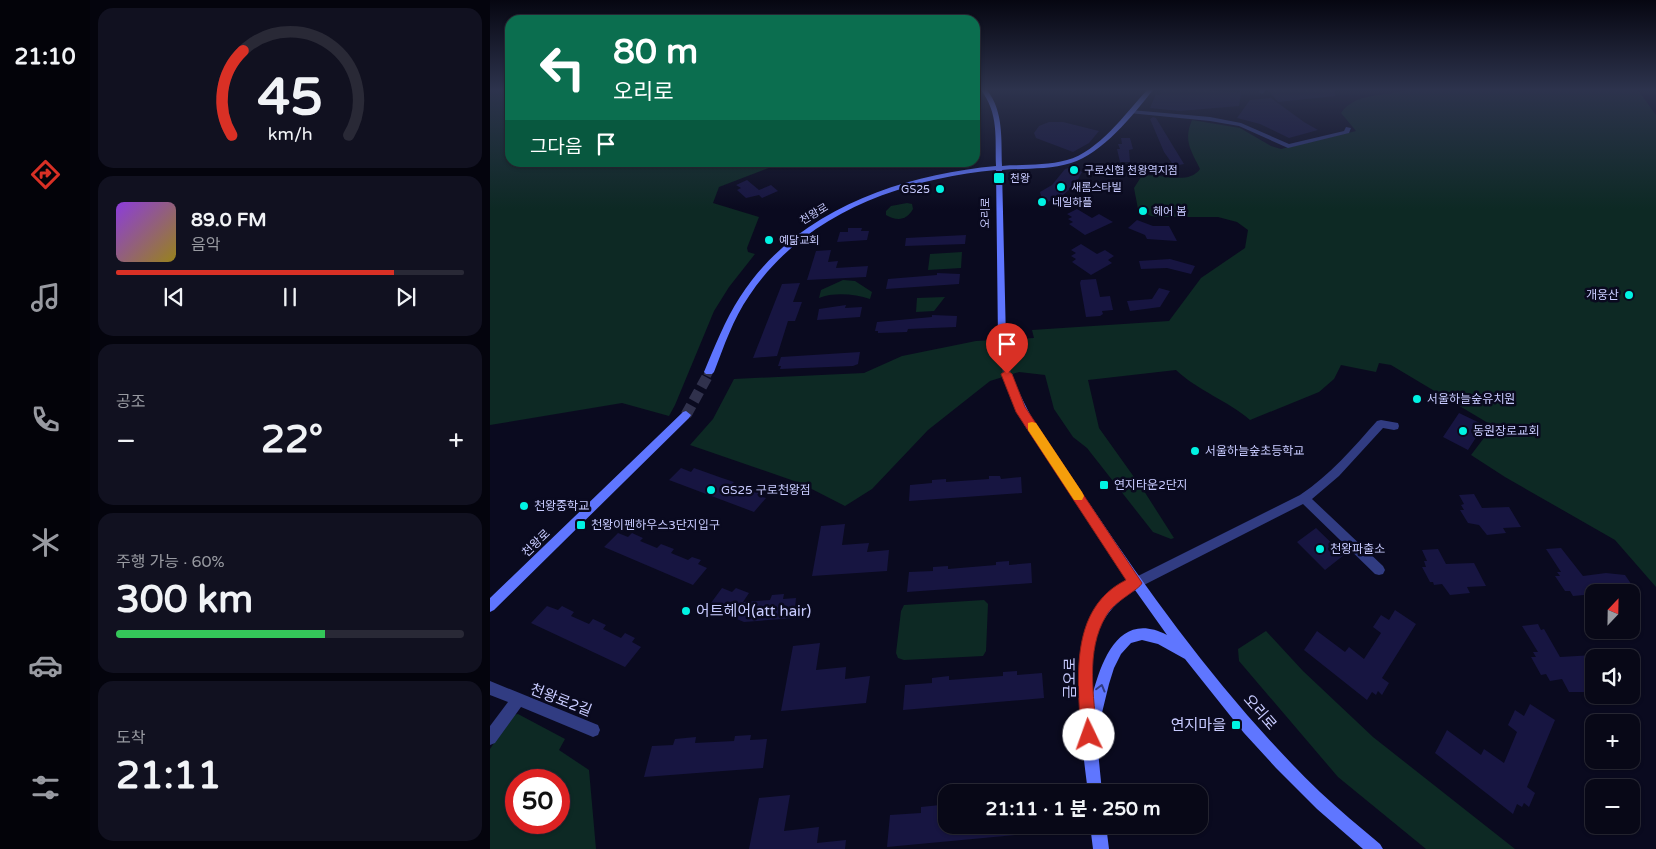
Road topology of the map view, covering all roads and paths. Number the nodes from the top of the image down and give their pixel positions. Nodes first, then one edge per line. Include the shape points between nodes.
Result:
1 (998, 130) edge
2 (1112, 130) edge
3 (1253, 130) edge
4 (1348, 130) edge
5 (999, 168) junction
6 (1002, 340) tunnel mouth
7 (709, 372) tunnel mouth
8 (1007, 374) tunnel mouth
9 (686, 414) tunnel mouth
10 (1394, 426) dead end
11 (1304, 498) junction
12 (1379, 570) dead end
13 (1136, 583) junction
14 (490, 606) edge
15 (1197, 663) junction
16 (490, 688) edge
17 (517, 701) junction
18 (593, 730) dead end
19 (1089, 735) junction
20 (490, 738) edge
21 (1094, 784) edge
22 (1099, 834) edge
23 (1101, 849) edge
24 (1375, 849) edge

1 - 5 main road, 오리로
2 - 5 main road, 천왕로 via 1075,160 1057,165
3 - 4 street via 1288,146
5 - 6 main road, 오리로
5 - 7 main road, 천왕로 via 934,177 890,190 853,206 797,239 750,288
8 - 13 main road, 오리로 via 1020,409
9 - 14 main road, 천왕로 via 676,428
10 - 11 street via 1381,424 1337,474
11 - 12 street
11 - 13 street
13 - 15 main road, 오리로
13 - 19 main road, 금오로 via 1111,599 1097,618 1088,641
19 -> 15 main road via 1111,656 1124,640 1137,635 1160,638
15 - 24 main road, 오리로 via 1273,753 1316,798
16 - 17 street, 천왕로2길
17 - 18 street, 천왕로2길
17 - 20 street, 천왕로2길
19 - 21 main road, 금오로
22 - 23 main road

